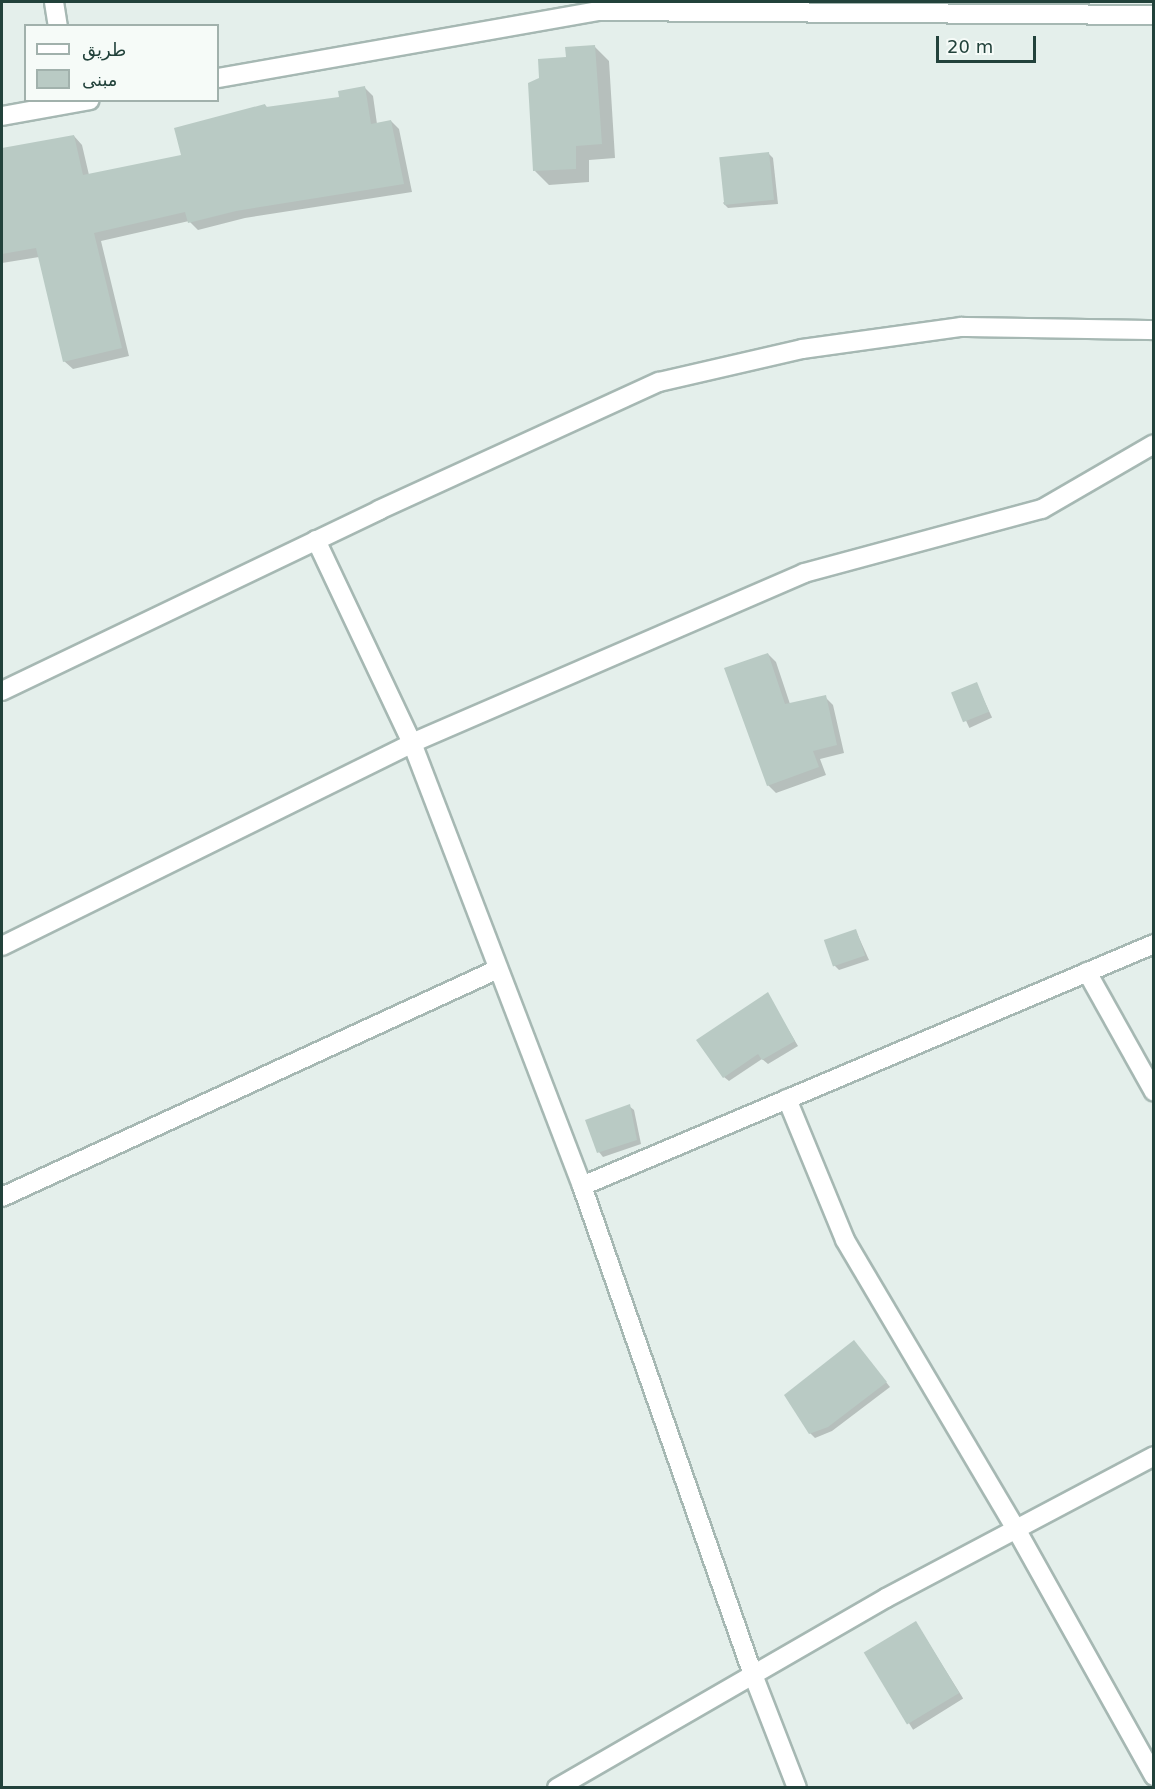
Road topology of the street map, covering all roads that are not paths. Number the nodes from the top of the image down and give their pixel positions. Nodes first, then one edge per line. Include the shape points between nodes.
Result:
1 (54, 2) edge
2 (1109, 7) edge
3 (1154, 15) edge
4 (58, 24) edge
5 (219, 78) edge
6 (78, 102) edge
7 (2, 116) edge
8 (1154, 330) edge
9 (1154, 444) edge
10 (316, 540) junction
11 (2, 691) edge
12 (412, 743) junction
13 (1154, 944) edge
14 (2, 946) edge
15 (496, 970) junction
16 (1087, 972) junction
17 (1154, 1092) edge
18 (787, 1099) junction
19 (582, 1186) junction
20 (2, 1197) edge
21 (1154, 1456) edge
22 (1016, 1529) junction
23 (752, 1672) junction
24 (1154, 1776) edge
25 (557, 1788) edge
26 (797, 1788) edge

1 - 4 street
2 - 3 street
2 - 5 street via 597,11
6 - 7 street
8 - 10 street via 961,327 802,349 658,382
9 - 12 street via 1042,509 804,573
10 - 11 street
10 - 12 street
12 - 14 street
12 - 15 street
13 - 16 street
15 - 19 street
15 - 20 street
16 - 17 street
16 - 18 street
18 - 19 street
18 - 22 street via 845,1240
19 - 23 street
21 - 22 street
22 - 23 street
22 - 24 street
23 - 25 street
23 - 26 street

